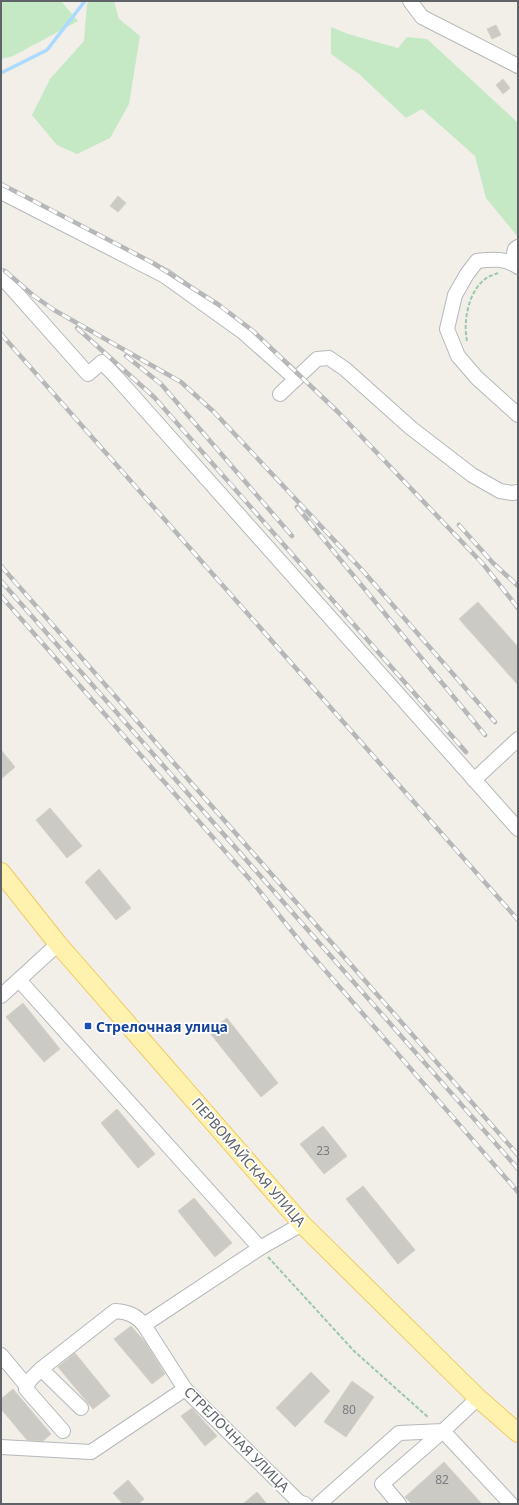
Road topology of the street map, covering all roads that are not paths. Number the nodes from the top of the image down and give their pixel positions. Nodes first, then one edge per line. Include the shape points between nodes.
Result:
1 (410, 1) edge
2 (518, 66) edge
3 (3, 195) edge
4 (518, 247) edge
5 (511, 268) edge
6 (1, 276) edge
7 (296, 379) junction
8 (280, 394) dead end
9 (518, 415) edge
10 (518, 492) edge
11 (518, 739) edge
12 (474, 780) junction
13 (518, 829) edge
14 (1, 872) edge
15 (58, 944) junction
16 (19, 980) junction
17 (1, 996) edge
18 (302, 1224) junction
19 (260, 1248) junction
20 (144, 1325) junction
21 (1, 1356) edge
22 (41, 1369) junction
23 (26, 1385) junction
24 (185, 1388) junction
25 (478, 1398) junction
26 (81, 1408) dead end
27 (63, 1431) dead end
28 (443, 1431) junction
29 (518, 1433) edge
30 (1, 1447) edge
31 (305, 1504) edge
32 (319, 1504) edge
33 (399, 1504) edge
34 (511, 1504) edge

1 - 2 street via 422,17
3 - 7 street via 165,276 243,332
4 - 5 street via 515,249
5 - 9 street via 494,259 478,261 455,295 446,329 458,356 477,378
6 - 12 street via 88,374 102,362 118,379
7 - 8 street
7 - 10 street via 317,359 329,358 346,368 411,428 472,475 500,492
11 - 12 street
12 - 13 street
14 - 15 main road, ПЕРВОМАЙСКАЯ УЛИЦА
15 - 16 street
15 - 18 main road, ПЕРВОМАЙСКАЯ УЛИЦА
16 - 17 street
16 - 19 street
18 - 19 street
18 - 25 main road, ПЕРВОМАЙСКАЯ УЛИЦА
19 - 20 street
20 - 22 street, СТРЕЛОЧНАЯ УЛИЦА via 137,1316 115,1310
20 - 24 street, СТРЕЛОЧНАЯ УЛИЦА
21 - 23 street
22 - 23 street, СТРЕЛОЧНАЯ УЛИЦА
22 - 26 street
23 - 27 street via 26,1389
24 - 30 street via 92,1452
24 - 31 street, СТРЕЛОЧНАЯ УЛИЦА
25 - 28 street
25 - 29 main road, ПЕРВОМАЙСКАЯ УЛИЦА
28 - 32 street via 399,1433
28 - 33 street via 382,1484
28 - 34 street

